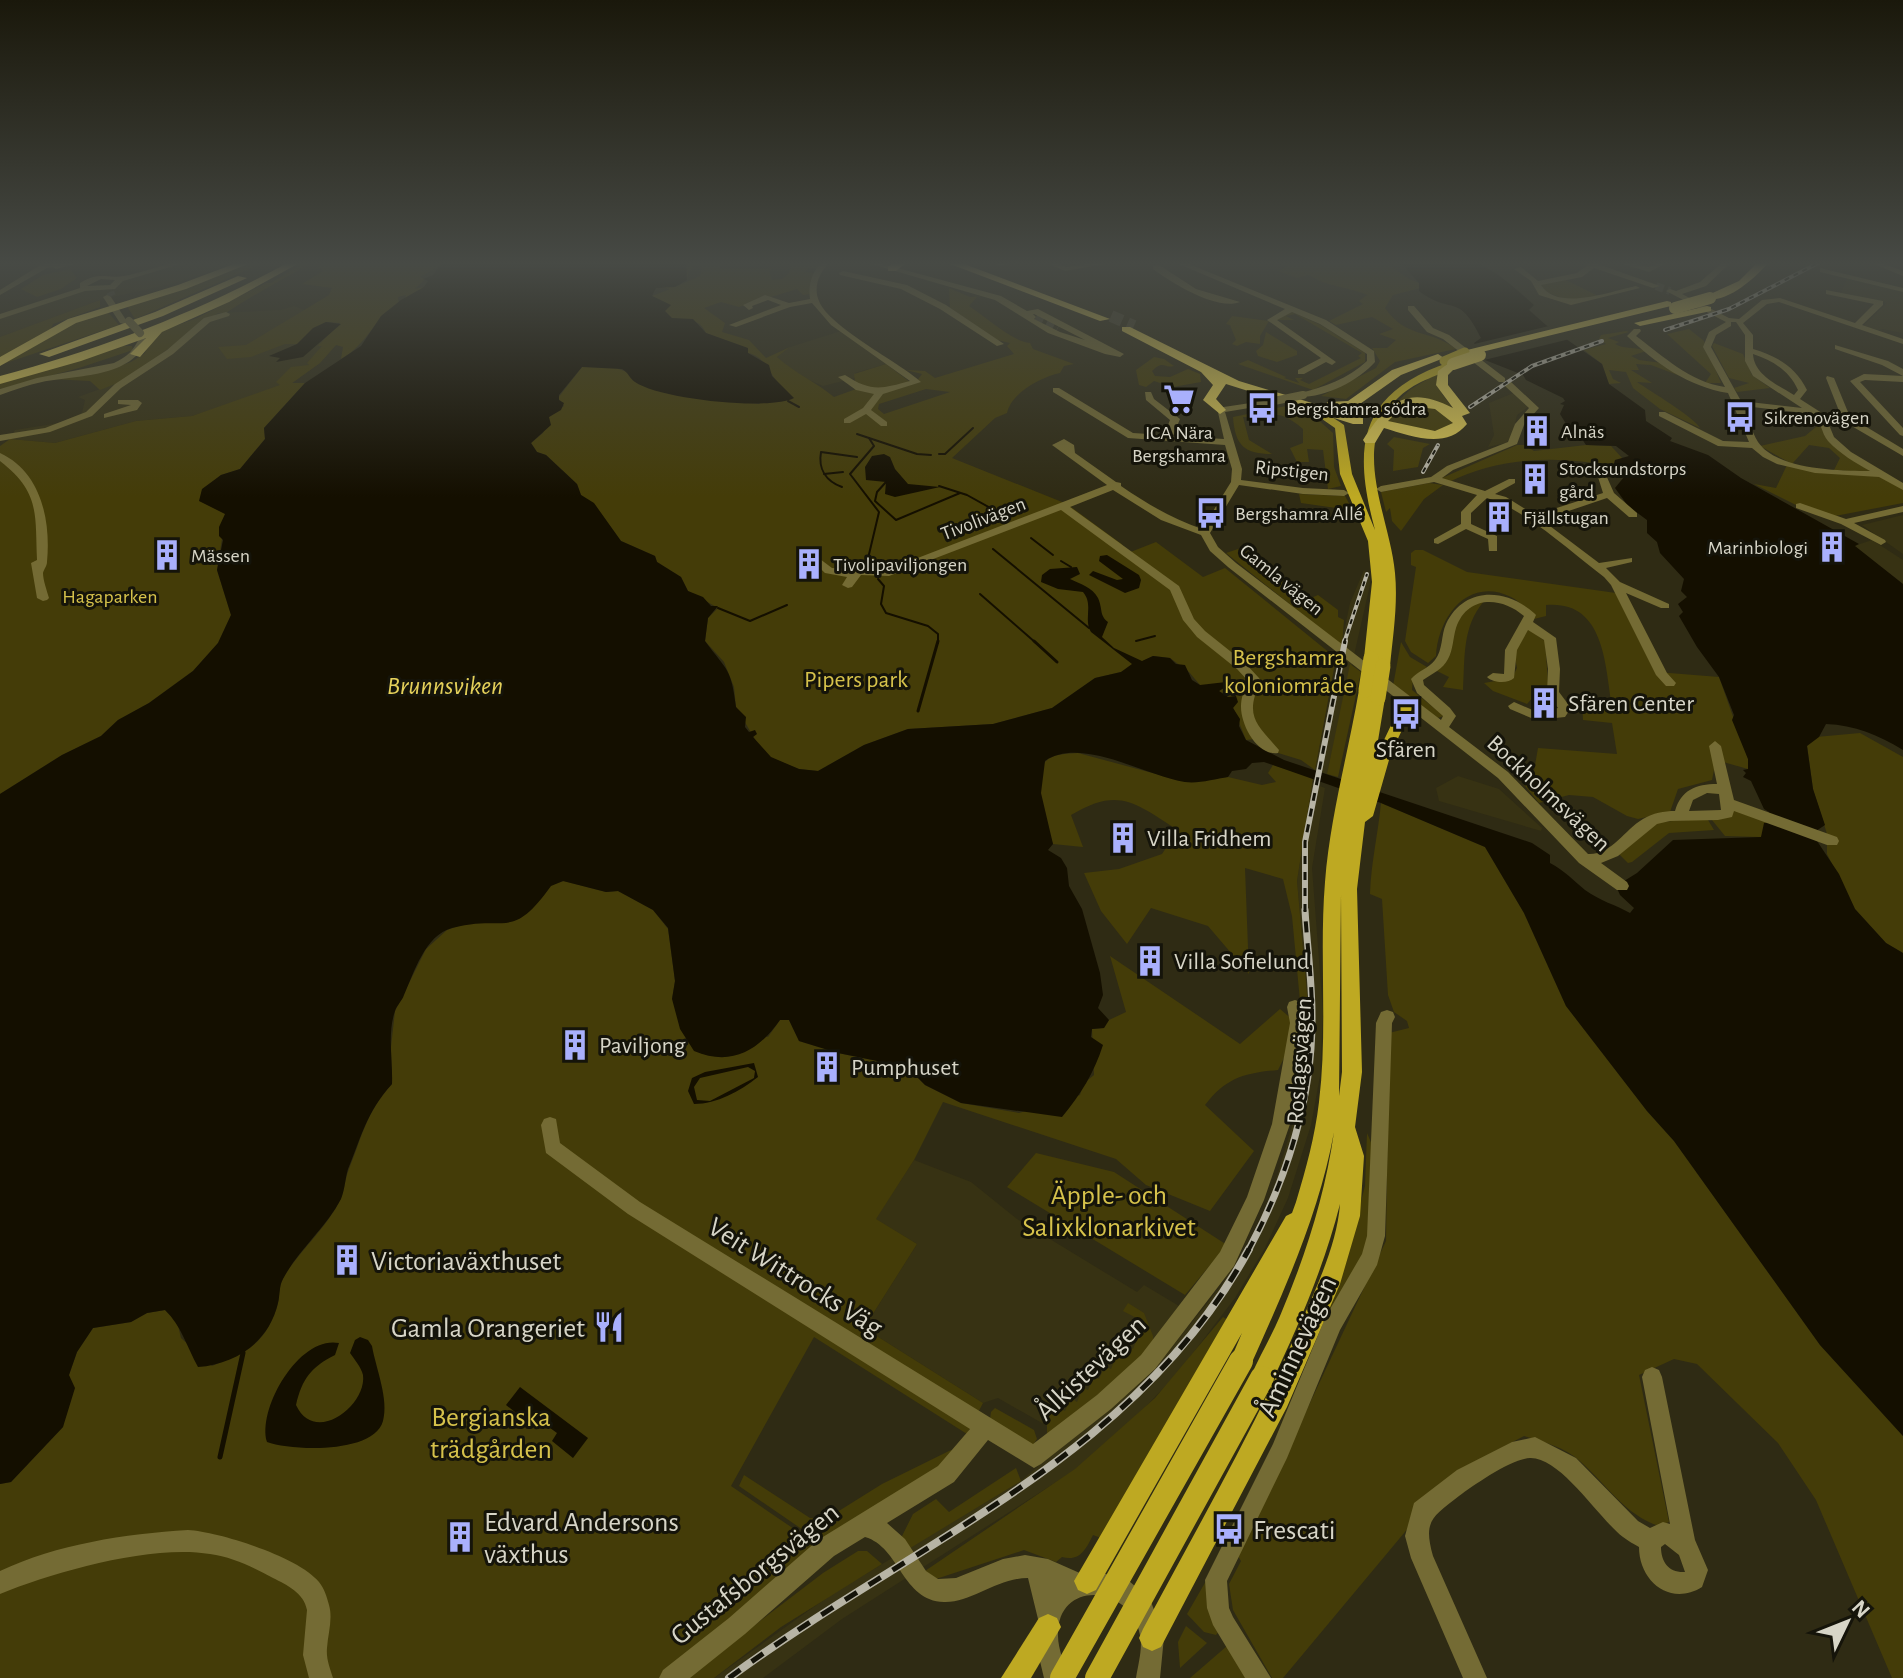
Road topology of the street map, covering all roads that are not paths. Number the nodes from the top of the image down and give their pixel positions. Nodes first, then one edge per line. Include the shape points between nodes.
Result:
1 (36, 340) edge
2 (86, 340) edge
3 (95, 340) edge
4 (141, 340) edge
5 (150, 340) edge
6 (184, 340) edge
7 (860, 340) edge
8 (994, 340) edge
9 (1152, 340) tunnel mouth
10 (1160, 340) edge
11 (1161, 340) edge
12 (1302, 340) edge
13 (1354, 340) edge
14 (1450, 340) edge
15 (1526, 340) edge
16 (1536, 340) edge
17 (1636, 340) edge
18 (1710, 340) edge
19 (1749, 340) edge
20 (136, 343) junction
21 (1000, 344) dead end
22 (1838, 347) dead end
23 (1750, 351) junction
24 (1445, 361) junction
25 (0, 362) edge
26 (1204, 370) junction
27 (0, 371) edge
28 (1301, 372) dead end
29 (1903, 376) edge
30 (842, 377) dead end
31 (1830, 378) dead end
32 (0, 380) edge
33 (1235, 384) junction
34 (1056, 390) dead end
35 (1259, 390) junction
36 (1729, 390) junction
37 (0, 392) edge
38 (880, 392) junction
39 (1212, 392) junction
40 (1148, 394) dead end
41 (1305, 395) junction
42 (1795, 399) junction
43 (1278, 400) junction
44 (121, 402) dead end
45 (1739, 403) junction
46 (1319, 404) junction
47 (866, 410) junction
48 (1220, 410) junction
49 (1816, 412) junction
50 (1903, 412) edge
51 (1662, 414) dead end
52 (1883, 415) junction
53 (107, 416) dead end
54 (847, 421) dead end
55 (884, 424) dead end
56 (1903, 433) edge
57 (0, 438) edge
58 (1167, 439) junction
59 (1370, 440) junction
60 (1230, 442) junction
61 (1755, 445) junction
62 (1070, 453) dead end
63 (1903, 453) edge
64 (0, 456) edge
65 (1881, 474) junction
66 (1603, 477) dead end
67 (1434, 479) junction
68 (1512, 481) dead end
69 (1236, 482) junction
70 (1117, 485) junction
71 (1903, 487) edge
72 (1381, 489) dead end
73 (1344, 493) dead end
74 (1488, 494) junction
75 (1609, 494) junction
76 (1800, 506) dead end
77 (1064, 507) junction
78 (1148, 507) junction
79 (1903, 509) edge
80 (1170, 513) junction
81 (1633, 515) dead end
82 (1534, 519) junction
83 (1845, 522) junction
84 (1466, 525) junction
85 (1205, 533) junction
86 (1373, 540) junction
87 (1438, 541) dead end
88 (1881, 542) dead end
89 (1493, 549) dead end
90 (812, 556) dead end
91 (1628, 560) dead end
92 (1597, 567) junction
93 (1616, 584) junction
94 (43, 598) dead end
95 (1665, 606) dead end
96 (1527, 624) junction
97 (1377, 662) junction
98 (1493, 677) dead end
99 (1670, 683) dead end
100 (1408, 703) junction
101 (1514, 706) dead end
102 (1442, 728) junction
103 (1715, 746) dead end
104 (1273, 750) dead end
105 (1364, 775) junction
106 (1726, 796) junction
107 (1357, 805) junction
108 (1681, 817) junction
109 (1832, 841) dead end
110 (1584, 859) junction
111 (1622, 886) dead end
112 (1295, 1007) dead end
113 (1387, 1017) dead end
114 (1346, 1124) junction
115 (550, 1125) dead end
116 (1307, 1201) junction
117 (1652, 1377) dead end
118 (986, 1427) junction
119 (1034, 1457) joint
120 (894, 1506) junction
121 (862, 1525) junction
122 (893, 1541) junction
123 (1650, 1541) junction
124 (1685, 1544) junction
125 (1035, 1568) junction
126 (1082, 1582) junction
127 (0, 1583) edge
128 (1049, 1623) junction
129 (1154, 1664) edge
130 (321, 1678) edge
131 (671, 1678) edge
132 (1015, 1678) edge
133 (1059, 1678) edge
134 (1097, 1678) edge
135 (1259, 1678) edge
136 (1475, 1678) edge

1 - 25 highway
2 - 27 highway
3 - 27 highway
4 - 20 highway
5 - 20 highway via 146,346
6 - 57 street via 118,386 89,414 47,430
7 - 38 street via 917,382
8 - 21 street
9 - 26 highway
10 - 35 highway
11 - 41 highway
12 - 28 street via 1328,360
13 - 41 street via 1372,358 1363,369
14 - 67 street via 1534,408 1520,424 1515,441
15 - 24 highway, bridge
16 - 24 highway, bridge
17 - 36 street via 1663,362 1710,387
18 - 36 street via 1707,347
19 - 23 street
20 - 32 highway
20 - 37 street via 104,369 39,379
22 - 29 street via 1885,363
23 - 42 street via 1756,374
23 - 42 street via 1793,373 1803,390
24 - 46 highway via 1392,375 1353,405
24 - 59 main road, Roslagsvägen via 1399,391 1376,419
24 - 59 highway via 1442,385 1468,419 1467,431 1435,440 1384,426 1420,434 1457,430 1460,421 1443,407 1407,403 1385,416
24 - 86 main road, Roslagsvägen via 1392,389 1364,426 1358,475
26 - 33 highway
26 - 39 highway via 1220,384
29 - 52 street via 1855,377 1855,384
30 - 38 street
31 - 63 street via 1846,419
33 - 35 highway
33 - 39 highway
34 - 58 street via 1131,436
35 - 43 highway
35 - 46 highway
35 - 48 highway via 1223,391 1218,396
36 - 45 street
38 - 47 street
39 - 48 highway via 1209,400
40 - 58 street via 1175,419
41 - 43 street, bridge
42 - 49 street
43 - 46 highway via 1360,419
43 - 48 street
43 - 86 main road via 1340,427 1346,474
44 - 53 street via 138,403
45 - 49 street
45 - 61 street
47 - 54 street
47 - 55 street
48 - 60 street
49 - 65 street via 1837,445
50 - 52 street
51 - 61 street via 1721,444
52 - 56 street
58 - 60 street
59 - 97 main road, Roslagsvägen via 1371,494 1390,582
60 - 69 street
61 - 65 street via 1775,459 1804,468
62 - 70 street
64 - 94 street via 31,482 35,493 36,563
65 - 71 street
66 - 75 street
67 - 72 street
67 - 74 street
68 - 74 street
69 - 73 street, Ripstigen
69 - 85 street
70 - 77 street, Tivolivägen
70 - 78 street
74 - 82 street
74 - 84 street via 1466,512
75 - 81 street
75 - 82 street
76 - 83 street
77 - 90 street, Tivolivägen via 885,574 829,571
77 - 104 street via 1175,588 1201,634 1255,681 1246,696 1249,718 1258,738
78 - 80 street
78 - 80 street
79 - 83 street
80 - 85 street
82 - 92 street
83 - 88 street
84 - 87 street
84 - 89 street via 1493,538
85 - 100 street, Gamla vägen via 1232,565
86 - 97 main road, Roslagsvägen
91 - 92 street
92 - 93 street
93 - 95 street
93 - 99 street
96 - 98 street via 1511,646 1510,675
96 - 101 street via 1550,638 1553,693 1565,708 1561,714 1536,716
96 - 102 street via 1530,615 1506,598 1488,594 1461,609 1442,658 1417,679 1422,692 1450,716
97 - 105 main road, Roslagsvägen, bridge
100 - 102 street, Bockholmsvägen
100 - 105 main road via 1384,753
102 - 110 street, Bockholmsvägen via 1512,783
103 - 106 street
105 - 107 main road
105 - 107 main road, Roslagsvägen
106 - 108 street via 1727,813
106 - 108 street via 1712,787 1690,793 1681,804
106 - 109 street
107 - 114 main road, Roslagsvägen via 1349,889 1353,1037
107 - 116 main road, Roslagsvägen via 1333,880 1328,1104
108 - 110 street via 1656,818 1611,854
110 - 111 street, Bockholmsvägen
112 - 119 street, Ålkistevägen via 1298,1023 1281,1124 1255,1200 1227,1259 1148,1362
113 - 135 street, Åminnevägen via 1376,1236 1370,1258 1333,1323 1280,1451 1216,1580 1225,1625
114 - 129 main road via 1354,1156 1351,1204 1329,1284
114 - 134 main road, Roslagsvägen, bridge via 1320,1241 1288,1324
115 - 118 street, Veit Wittrocks Väg via 552,1147 634,1208
116 - 126 main road
116 - 133 main road, Roslagsvägen, bridge via 1286,1264 1241,1361
117 - 124 street
118 - 119 street, Veit Wittrocks Väg
118 - 120 street, Gustafsborgsvägen via 946,1474
120 - 121 street, Gustafsborgsvägen
120 - 122 street via 888,1520
121 - 122 street via 879,1527
121 - 131 street, Gustafsborgsvägen via 826,1548
122 - 125 street via 918,1578 936,1591 955,1590 1013,1565
123 - 124 street via 1663,1533
123 - 124 street via 1656,1569 1682,1586 1694,1581 1697,1569
123 - 136 street via 1630,1529 1569,1465 1535,1447 1519,1449 1422,1511 1416,1536 1422,1558
125 - 126 street
125 - 128 street
126 - 128 street via 1060,1598
126 - 129 street via 1106,1581 1139,1606
127 - 130 street via 60,1560 167,1542 205,1542 251,1554 304,1582 314,1594 320,1610 315,1655
128 - 132 main road
128 - 133 street via 1049,1661

